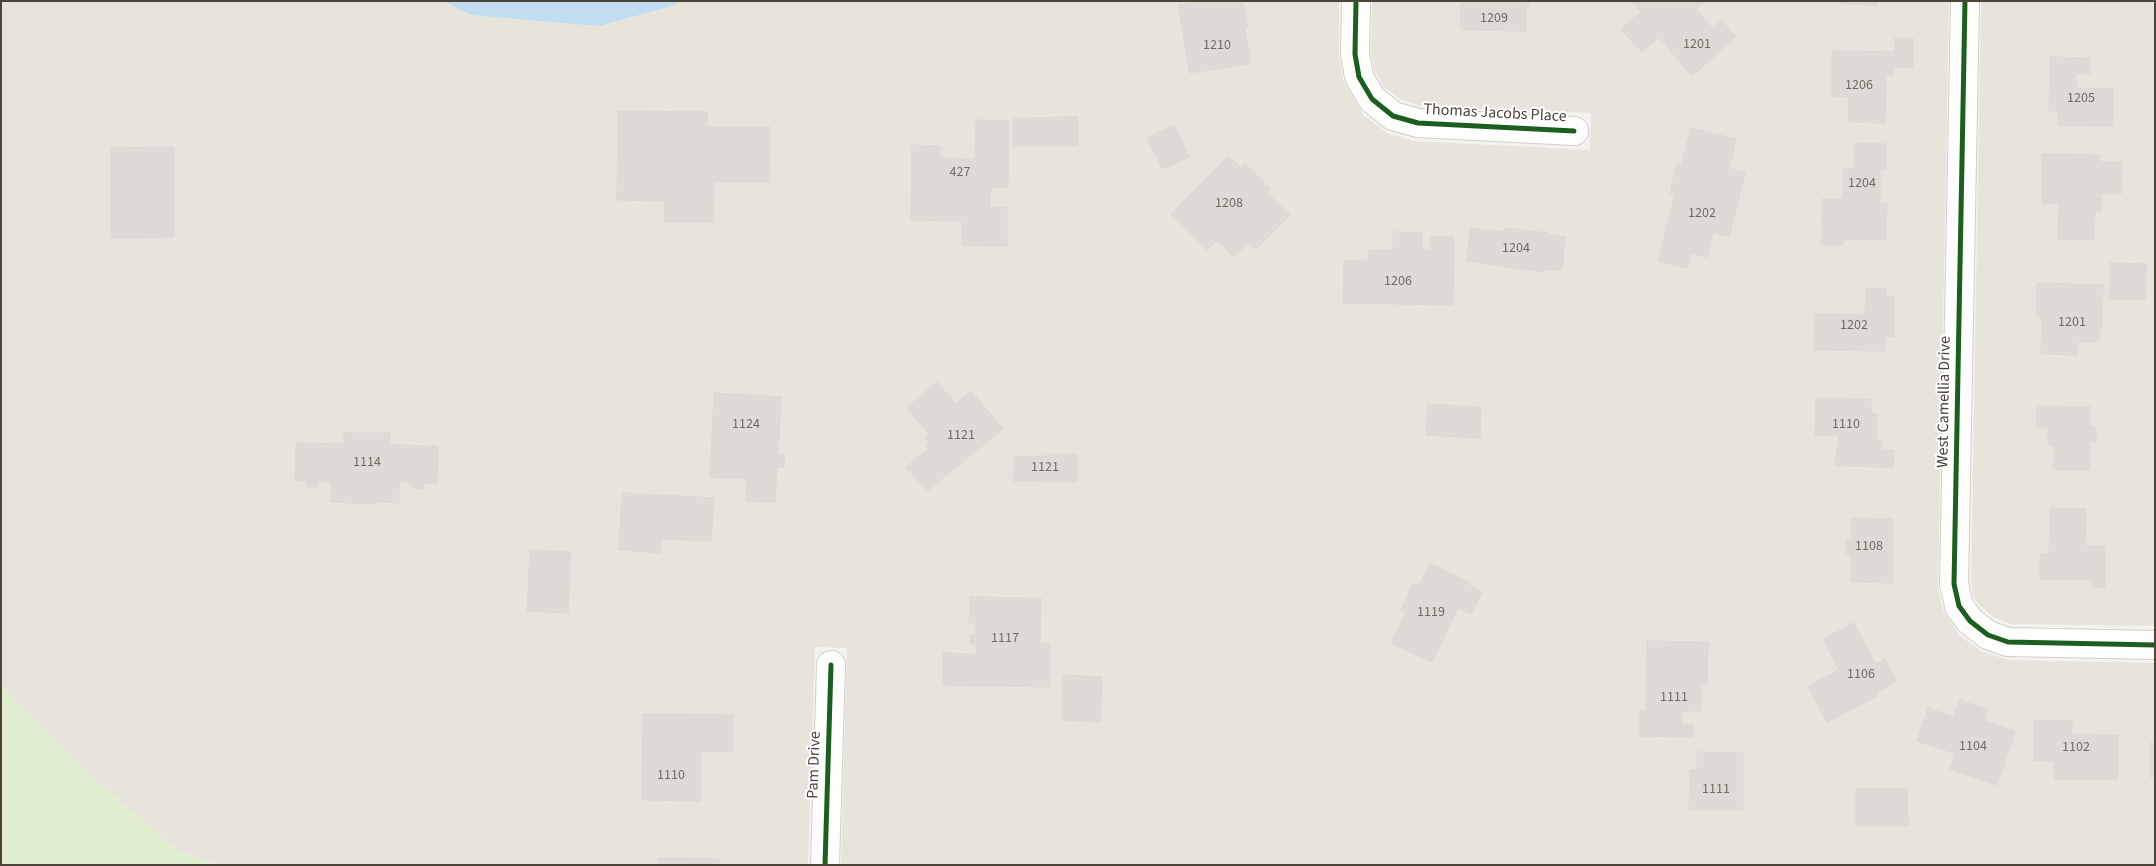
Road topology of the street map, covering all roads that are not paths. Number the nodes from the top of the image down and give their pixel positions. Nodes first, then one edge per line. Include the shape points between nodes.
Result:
1 (1356, 1) edge
2 (1965, 1) edge
3 (1574, 131) dead end
4 (2148, 645) edge
5 (831, 666) dead end
6 (825, 865) edge

1 - 3 street, Thomas Jacobs Place via 1355,54 1359,77 1372,100 1393,116 1418,123
2 - 4 street, West Camellia Drive via 1954,584 1959,606 1970,621 1988,635 2008,642
5 - 6 street, Pam Drive

